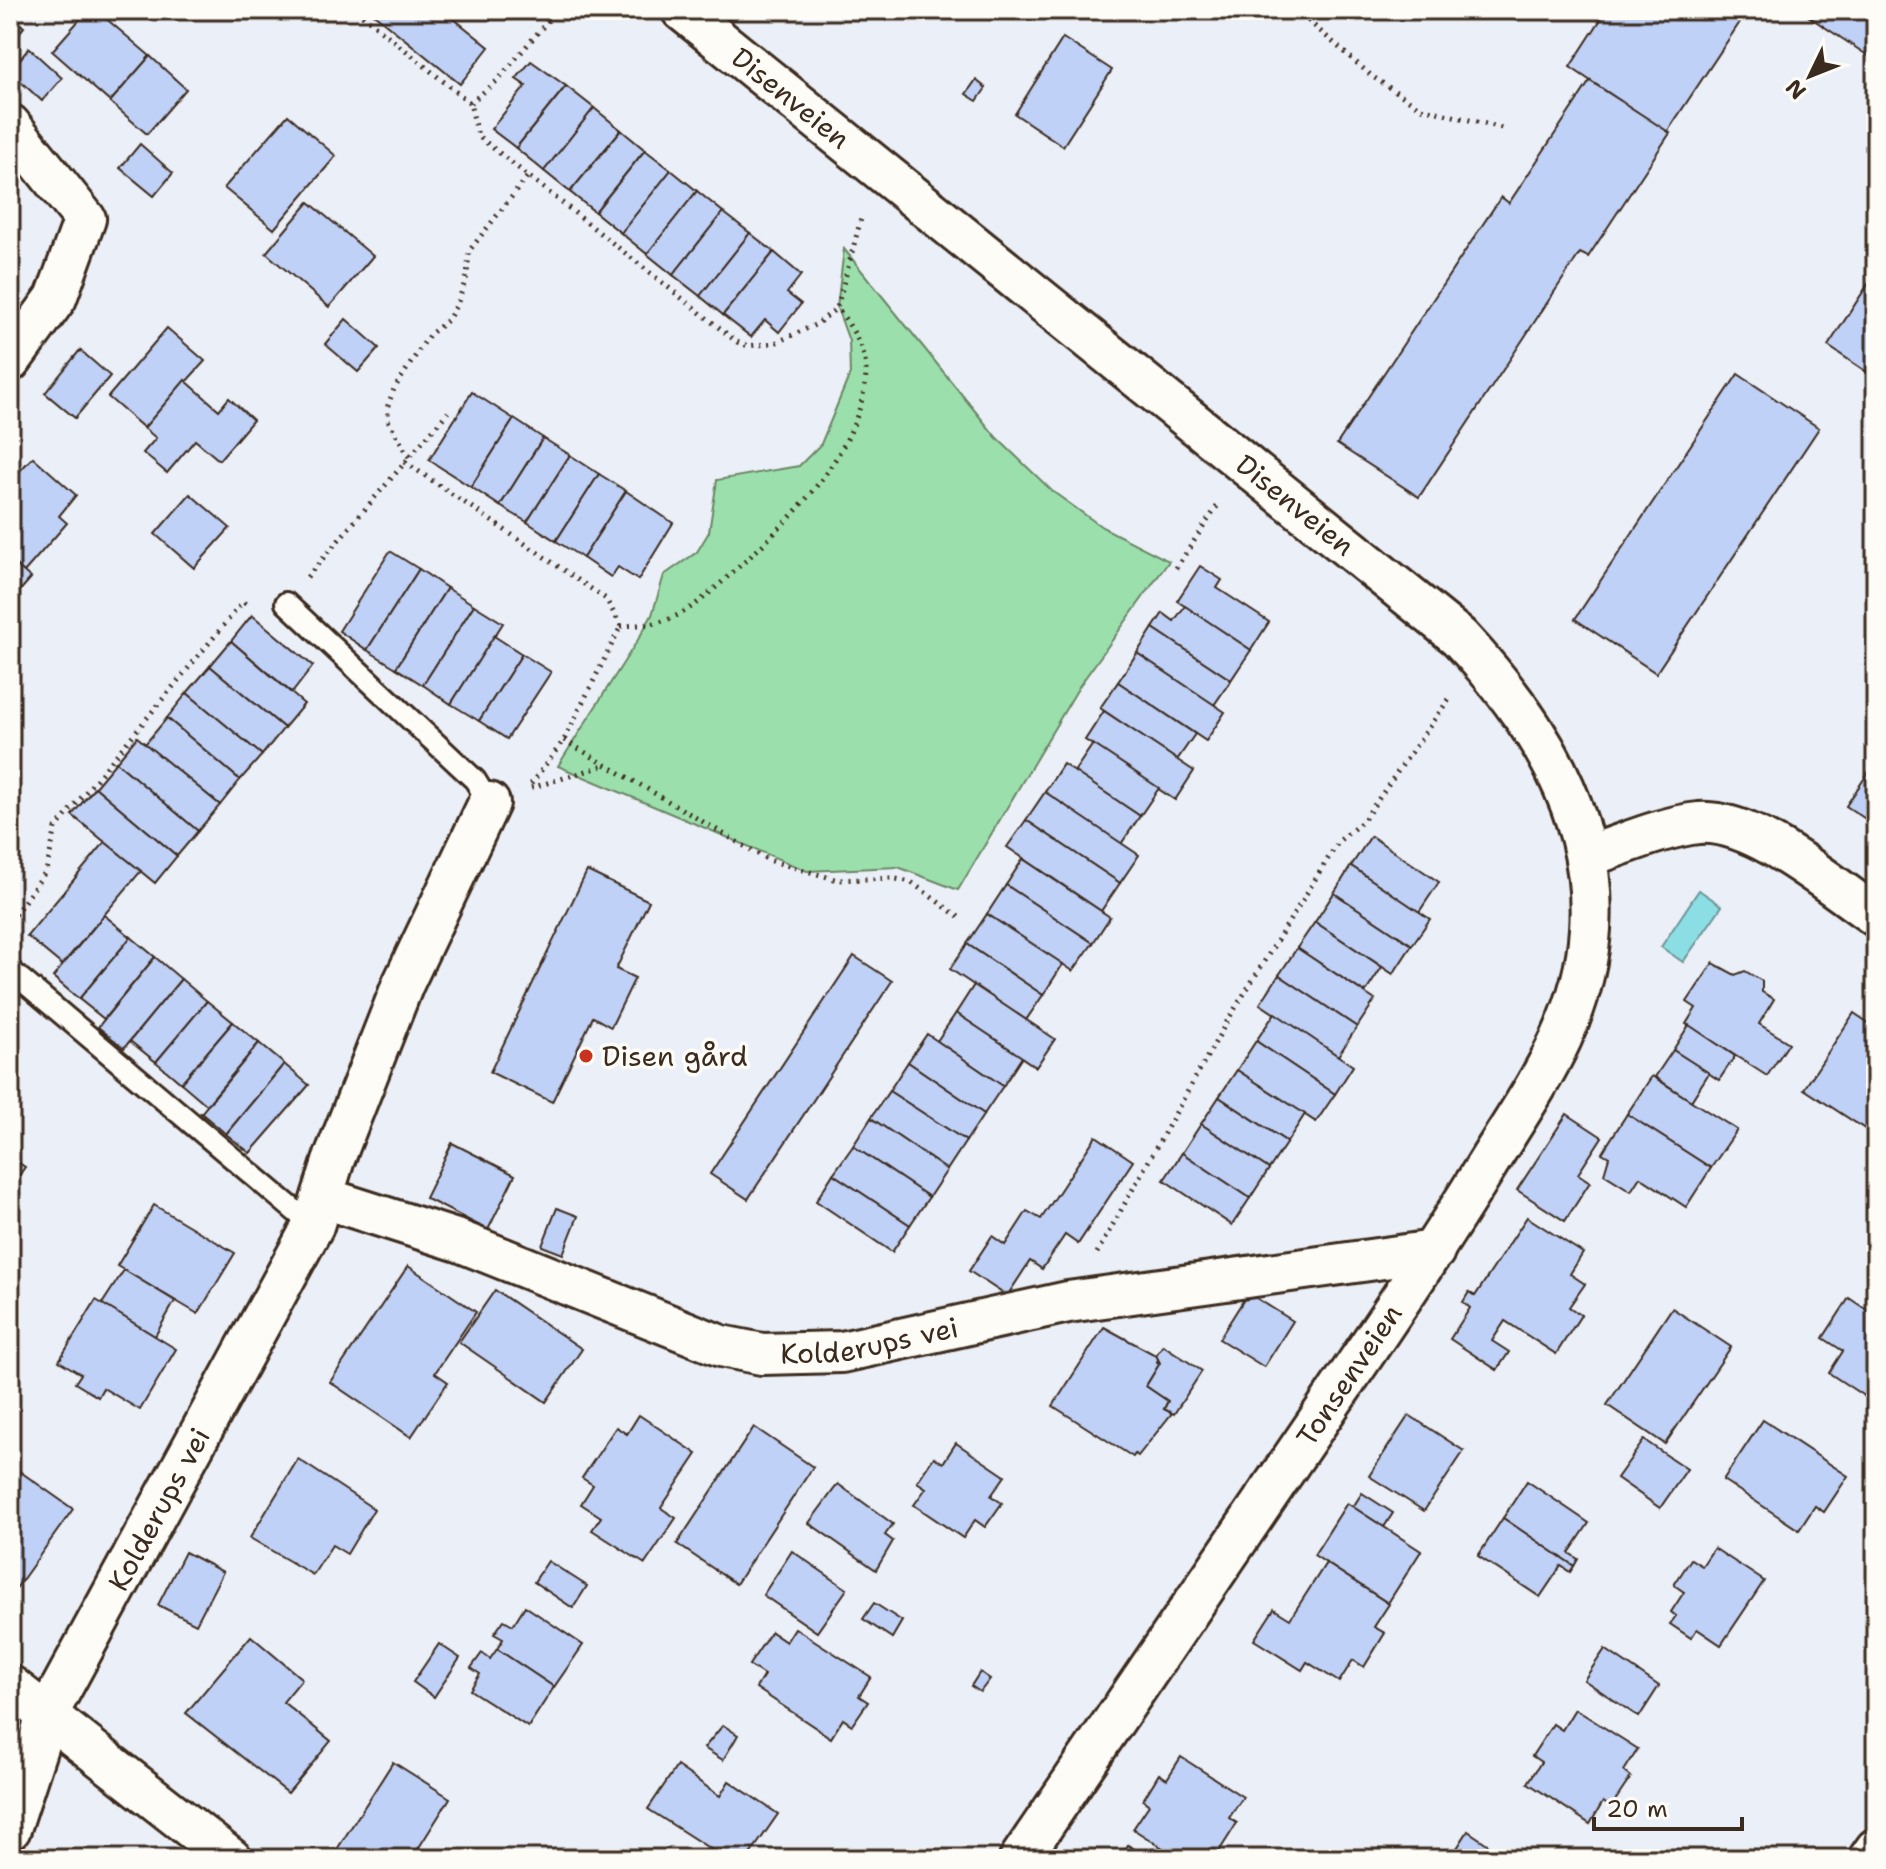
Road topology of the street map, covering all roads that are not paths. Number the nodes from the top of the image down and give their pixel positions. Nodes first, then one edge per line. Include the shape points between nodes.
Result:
1 (682, 10) edge
2 (10, 125) edge
3 (10, 361) edge
4 (286, 603) road end
5 (489, 803) joint
6 (1588, 856) junction
7 (1876, 916) edge
8 (10, 970) edge
9 (318, 1212) junction
10 (1434, 1251) junction
11 (10, 1686) edge
12 (48, 1713) junction
13 (10, 1829) edge
14 (1876, 1849) edge
15 (231, 1859) edge
16 (1020, 1859) edge
17 (1869, 1859) edge

1 - 6 street, Disenveien via 1459,637 1543,743 1568,794
2 - 3 street via 85,219 56,298
4 - 5 lane via 475,780
5 - 9 street, Kolderups vei via 403,984
6 - 7 street via 1682,826 1726,826 1771,846
6 - 10 street, Tonsenveien via 1591,926 1582,990 1552,1060
8 - 9 lane
9 - 10 street, Kolderups vei via 459,1241 721,1346 762,1354 842,1352 1068,1302
9 - 12 street, Kolderups vei
10 - 16 street, Tonsenveien
11 - 12 street
12 - 13 street, Kolderups vei
12 - 15 street
14 - 17 street

